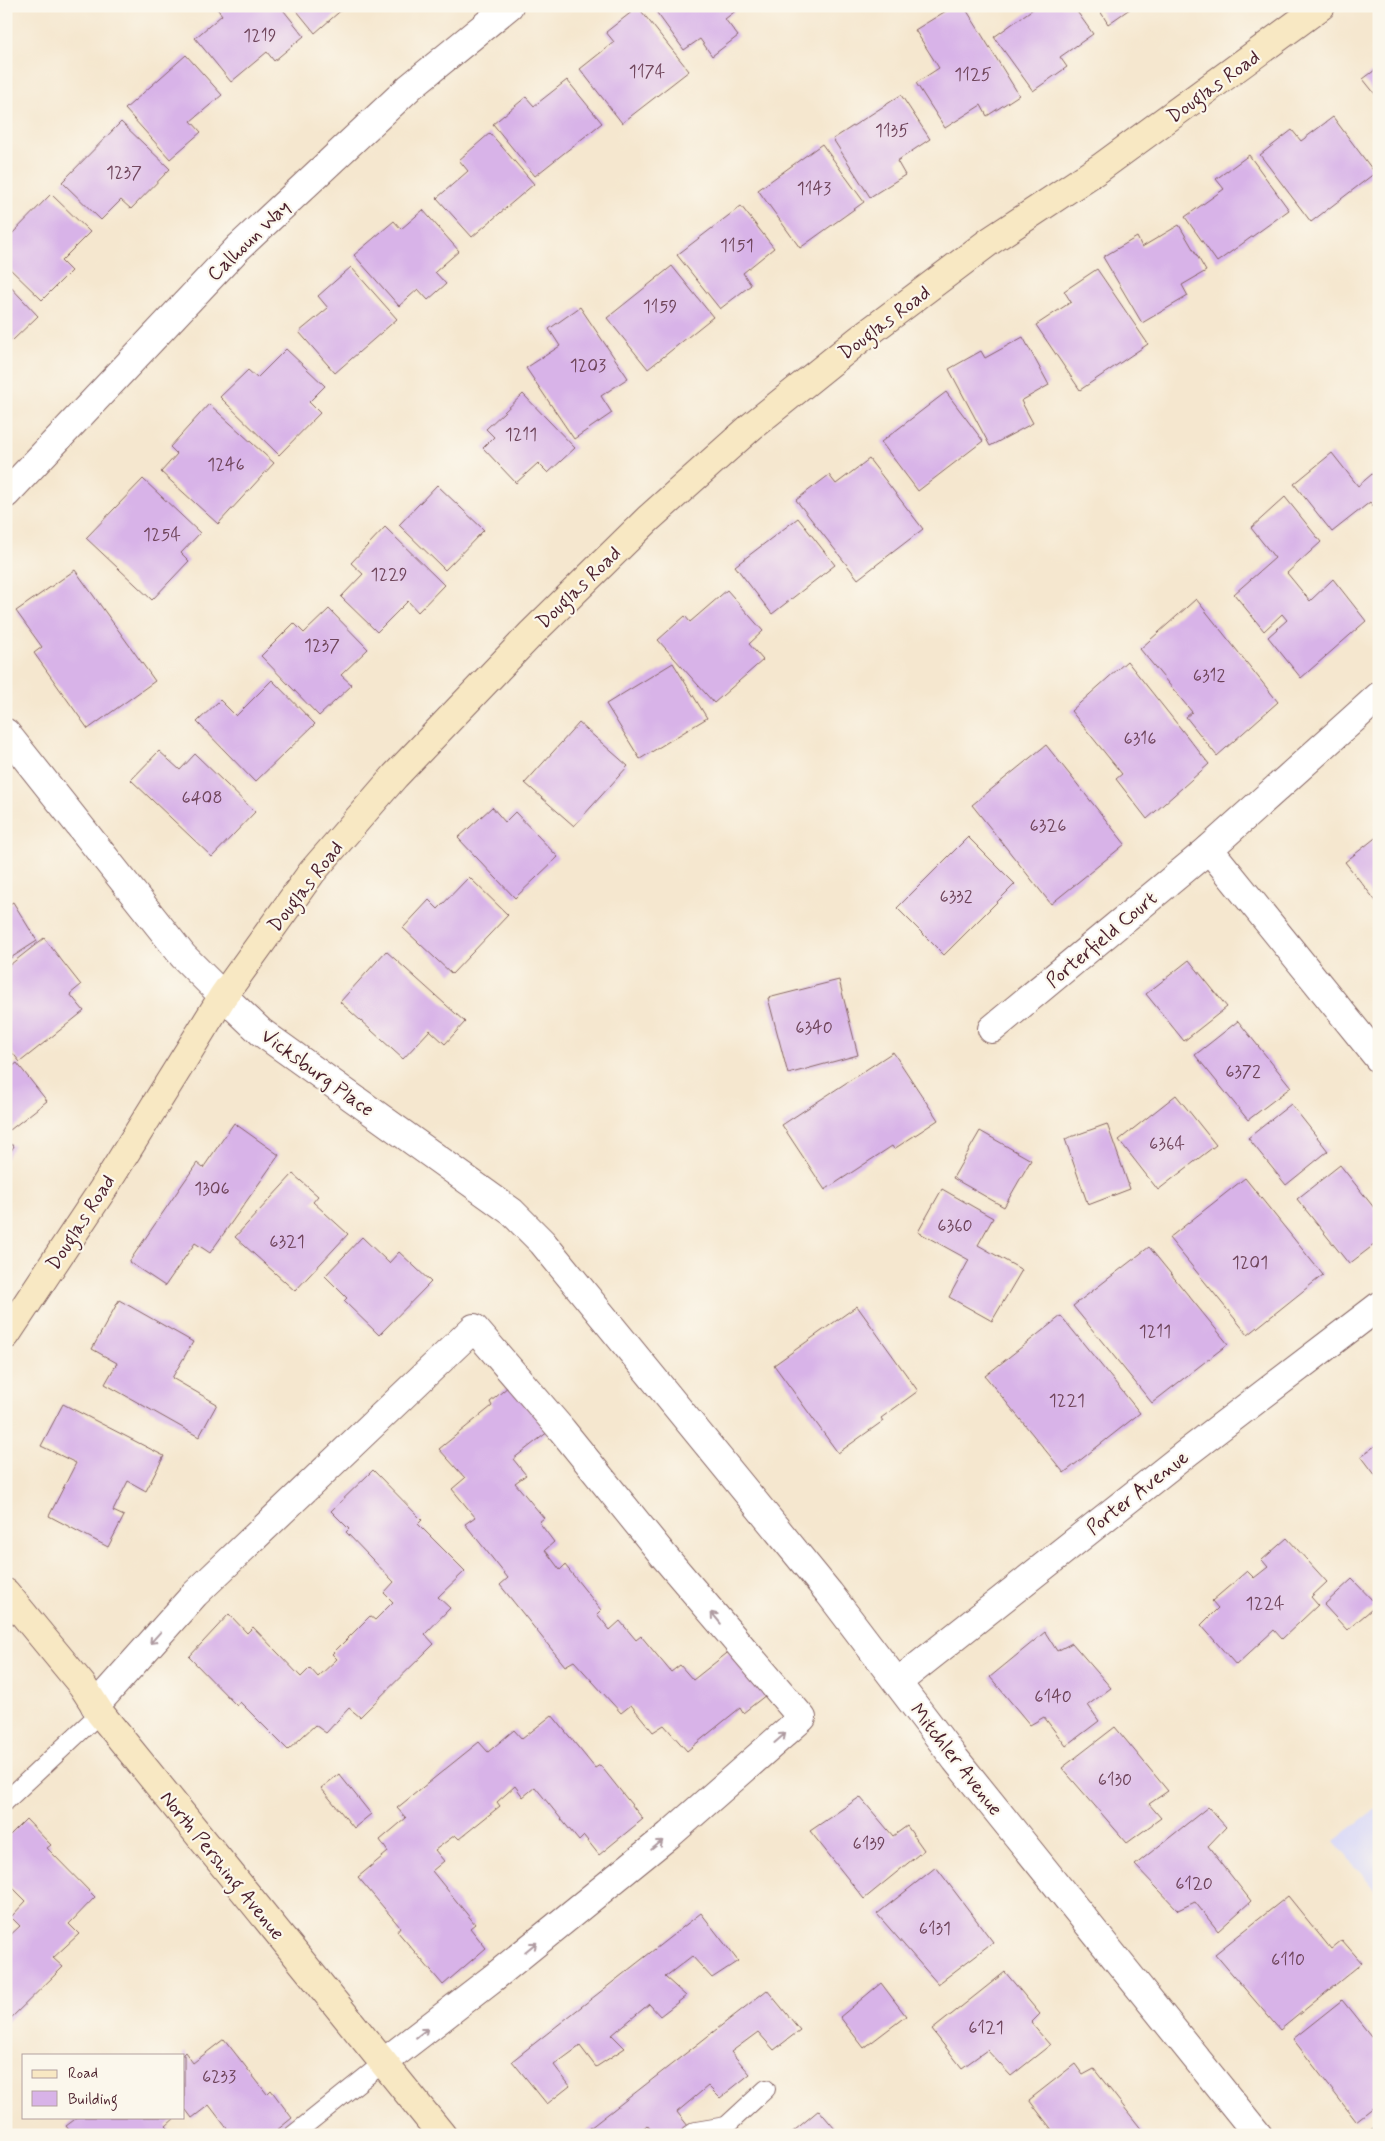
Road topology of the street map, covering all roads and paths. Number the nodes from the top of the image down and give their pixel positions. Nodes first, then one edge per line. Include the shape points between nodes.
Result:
1 (509, 6) edge
2 (1321, 6) edge
3 (6, 494) edge
4 (1379, 696) edge
5 (6, 733) edge
6 (1209, 849) junction
7 (223, 996) junction
8 (992, 1029) dead end
9 (1379, 1059) edge
10 (1379, 1306) edge
11 (6, 1335) edge
12 (657, 1383) joint
13 (6, 1593) edge
14 (898, 1682) junction
15 (97, 1710) junction
16 (6, 1800) edge
17 (383, 2063) junction
18 (766, 2089) dead end
19 (726, 2130) edge
20 (293, 2135) edge
21 (442, 2135) edge
22 (690, 2135) edge
23 (1258, 2135) edge

1 - 3 street, Calhoun Way via 410,87 238,248
2 - 7 street, Douglas Road via 1100,168 990,241 860,338 752,426 648,519 532,633 395,776 312,872
4 - 6 street, Porterfield Court
5 - 7 street, Vicksburg Place via 183,956
6 - 8 street, Porterfield Court
6 - 9 street
7 - 11 street, Douglas Road via 103,1189
7 - 12 street, Vicksburg Place via 262,1032 512,1212 542,1242
10 - 14 street, Porter Avenue via 1188,1452
12 - 14 street, Mitchler Avenue
13 - 15 street, North Pershing Avenue via 77,1679
14 - 23 street, Mitchler Avenue via 956,1760
15 - 16 lane
15 - 17 street, North Pershing Avenue
17 -> 15 street via 670,1835 802,1718 474,1328 195,1594
17 - 20 lane
17 - 21 street, North Pershing Avenue
18 - 19 lane
19 - 22 lane via 696,2131

